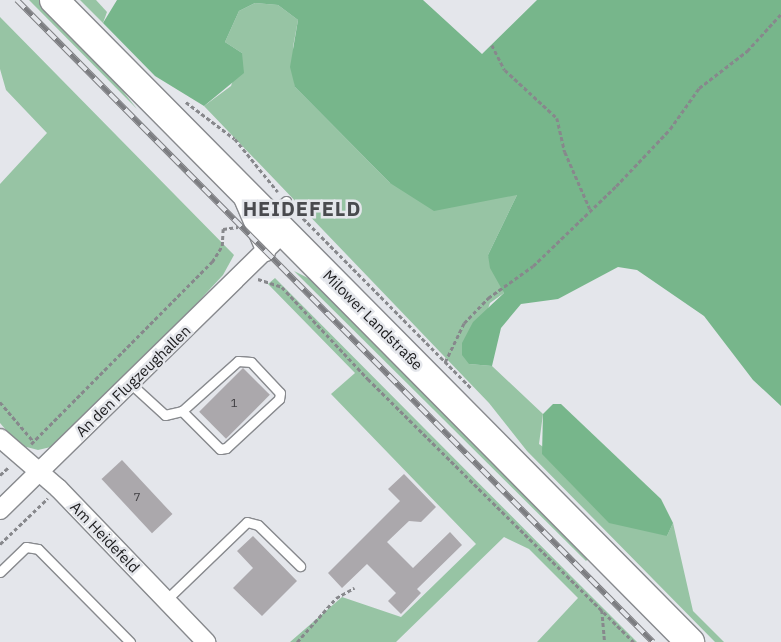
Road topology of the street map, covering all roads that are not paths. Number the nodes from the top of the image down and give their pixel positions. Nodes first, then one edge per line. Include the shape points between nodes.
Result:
1 (54, 0) edge
2 (273, 219) junction
3 (266, 252) junction
4 (131, 384) junction
5 (182, 411) junction
6 (0, 438) edge
7 (40, 472) junction
8 (0, 510) edge
9 (300, 566) dead end
10 (0, 572) edge
11 (166, 600) junction
12 (130, 642) edge
13 (206, 642) edge
14 (690, 642) edge

1 - 2 main road, Milower Landstraße
2 - 3 street, An den Flugzeughallen
2 - 3 street
2 - 14 main road, Milower Landstraße
3 - 4 street, An den Flugzeughallen
4 - 5 lane via 165,415
4 - 7 street, An den Flugzeughallen
5 - 5 lane via 238,360 251,362 280,393 279,399 226,448 220,448
6 - 7 street, Am Heidefeld via 18,458
7 - 8 street, An den Flugzeughallen
7 - 11 street, Am Heidefeld
9 - 11 lane via 258,525 247,522
10 - 12 lane via 26,547 38,549
11 - 13 street, Am Heidefeld

